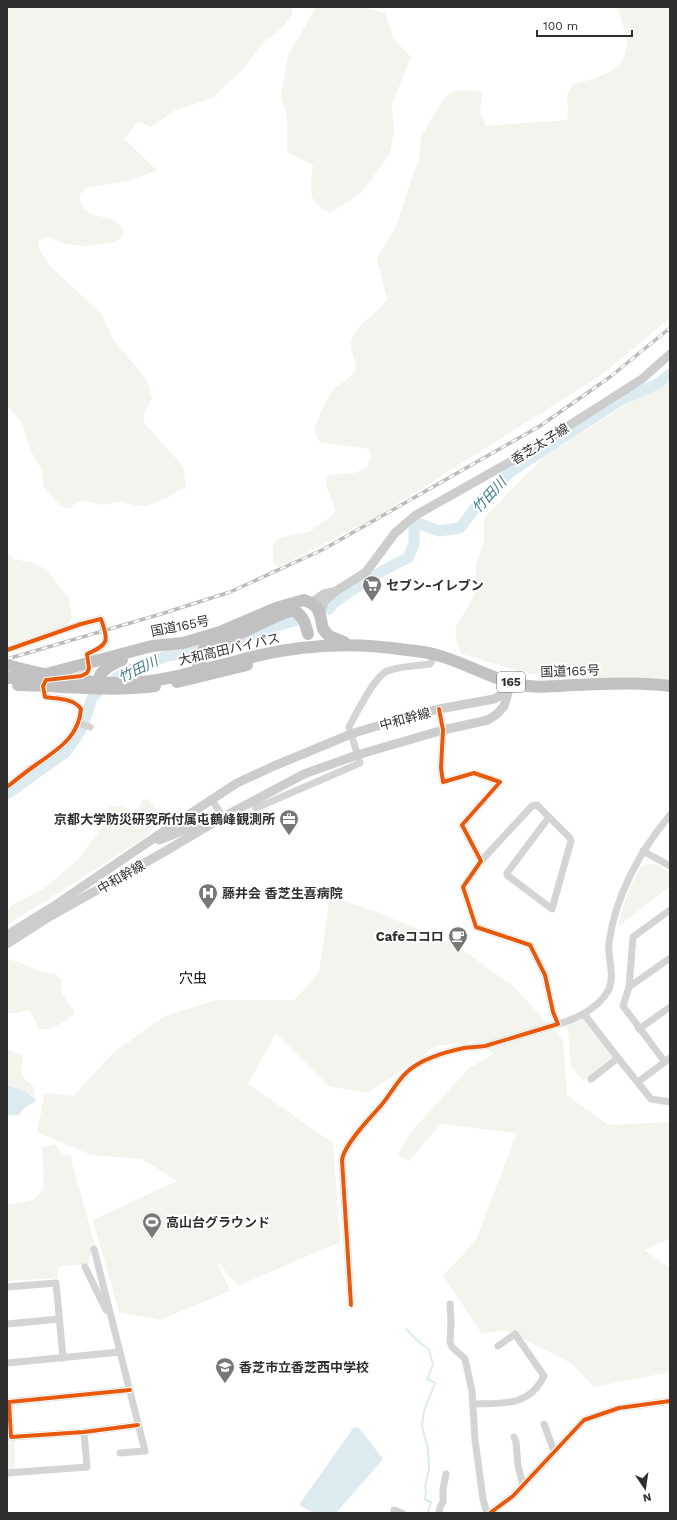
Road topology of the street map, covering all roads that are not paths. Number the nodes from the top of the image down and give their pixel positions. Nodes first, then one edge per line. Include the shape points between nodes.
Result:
1 (670, 354) edge
2 (336, 591) junction
3 (312, 603) junction
4 (320, 615) junction
5 (103, 625) dead end
6 (323, 629) junction
7 (308, 634) junction
8 (106, 640) dead end
9 (183, 643) junction
10 (315, 645) junction
11 (357, 645) junction
12 (7, 650) edge
13 (294, 654) junction
14 (436, 654) junction
15 (257, 655) junction
16 (88, 663) junction
17 (7, 664) edge
18 (7, 678) edge
19 (194, 678) junction
20 (511, 683) junction
21 (7, 685) edge
22 (44, 686) junction
23 (670, 686) edge
24 (112, 689) junction
25 (439, 709) junction
26 (78, 723) junction
27 (90, 727) dead end
28 (443, 730) junction
29 (351, 734) junction
30 (357, 755) junction
31 (7, 787) edge
32 (214, 798) junction
33 (670, 815) edge
34 (223, 817) junction
35 (549, 817) junction
36 (143, 846) junction
37 (643, 851) junction
38 (481, 861) junction
39 (670, 866) edge
40 (670, 910) edge
41 (7, 935) edge
42 (7, 944) edge
43 (670, 958) edge
44 (629, 987) junction
45 (670, 1007) edge
46 (584, 1014) junction
47 (558, 1024) junction
48 (639, 1029) junction
49 (618, 1058) junction
50 (667, 1060) edge
51 (590, 1080) dead end
52 (638, 1082) junction
53 (670, 1102) edge
54 (94, 1249) dead end
55 (86, 1267) dead end
56 (7, 1287) edge
57 (450, 1304) dead end
58 (351, 1305) dead end
59 (60, 1320) junction
60 (7, 1324) edge
61 (113, 1324) junction
62 (498, 1346) dead end
63 (120, 1352) junction
64 (63, 1358) junction
65 (7, 1363) edge
66 (130, 1390) junction
67 (670, 1401) edge
68 (8, 1402) edge
69 (473, 1404) junction
70 (544, 1424) dead end
71 (138, 1425) junction
72 (84, 1432) junction
73 (514, 1437) dead end
74 (554, 1451) junction
75 (120, 1453) dead end
76 (7, 1473) edge
77 (446, 1474) dead end
78 (523, 1485) junction
79 (394, 1510) dead end
80 (402, 1513) edge
81 (438, 1513) edge
82 (487, 1513) edge

1 - 2 main road, 香芝太子線 via 642,379 533,449 416,515 395,534 366,572
2 - 3 main road, 香芝太子線 via 324,594
2 - 4 main road, 香芝太子線 via 324,602
3 - 4 highway
3 - 7 highway
3 - 9 highway, 国道165号 via 304,600 276,608 220,632
4 - 6 highway
5 - 12 street via 101,619 80,624
6 - 10 highway
6 - 11 highway, 国道165号 / 165 via 336,640
7 - 15 highway via 300,642 272,648
7 - 19 highway via 300,614 293,610 281,614 203,649
8 - 16 street via 100,648 87,654
9 - 16 highway, 国道165号 via 152,646
9 - 24 highway via 122,660 106,668 101,672 100,682
10 - 11 highway, 国道165号 / 165
10 - 13 highway, 165
10 - 15 highway, 大和高田バイパス / 165
11 - 13 highway, 国道165号 / 165
11 - 14 highway, 国道165号 / 165
13 - 19 highway, 国道165号 / 165
14 - 20 highway, 国道165号 / 165
14 - 29 street via 430,664 386,672 358,709 349,727
15 - 17 highway, 大和高田バイパス / 165, bridge via 159,680 119,683 76,681
16 - 18 highway, 国道165号 via 32,677
16 - 22 street via 87,673 46,680
19 - 24 highway, 国道165号 / 165 via 157,686
20 - 23 highway, 国道165号 / 165 via 528,686 622,683
20 - 25 main road, 中和幹線 via 494,699
20 - 28 main road, 中和幹線 via 504,706 497,714 479,723
21 - 22 highway, 国道165号 / 165
22 - 24 highway, 国道165号 / 165
22 - 26 street via 45,697 77,704 80,709
25 - 28 street
25 - 29 main road, 中和幹線
26 - 27 street
26 - 31 street via 74,734 63,745
28 - 30 main road, 中和幹線
28 - 38 street via 443,782 474,773 500,782 462,825
29 - 30 street
29 - 32 main road, 中和幹線 via 237,783
30 - 34 main road, 中和幹線 via 304,774
32 - 34 street via 214,804
32 - 36 main road, 中和幹線
33 - 37 street
34 - 36 main road via 217,816
34 - 42 main road, 中和幹線
35 - 35 street via 507,875 552,909 571,842
35 - 38 street via 537,805 532,806
36 - 41 main road, 中和幹線
37 - 39 street
37 - 46 street via 617,905 608,949 611,979 608,990 602,1000
38 - 47 street via 463,887 476,927 530,945 545,975
40 - 44 street via 633,937
43 - 44 street
44 - 48 street via 623,1006
45 - 48 street
46 - 47 street
46 - 49 street
47 - 58 street via 483,1046 463,1048 421,1063 399,1080 361,1129 342,1160
48 - 50 street
49 - 51 street
49 - 52 street
50 - 52 street
52 - 53 street via 651,1099
54 - 61 street
55 - 61 street
56 - 59 street via 56,1283
57 - 69 street via 450,1342 465,1359
59 - 60 street
59 - 64 street
61 - 63 street
62 - 69 street via 515,1334 544,1376 536,1390 524,1399
63 - 64 street
63 - 66 street
64 - 65 street
66 - 68 street
66 - 71 street
67 - 74 street via 619,1408 584,1420
68 - 72 street via 11,1437
69 - 82 street via 474,1440
70 - 74 street
71 - 72 street
71 - 75 street via 145,1451
72 - 76 street via 87,1467
73 - 78 street
74 - 78 street
77 - 81 street via 444,1502
78 - 82 street via 503,1504
79 - 80 street

